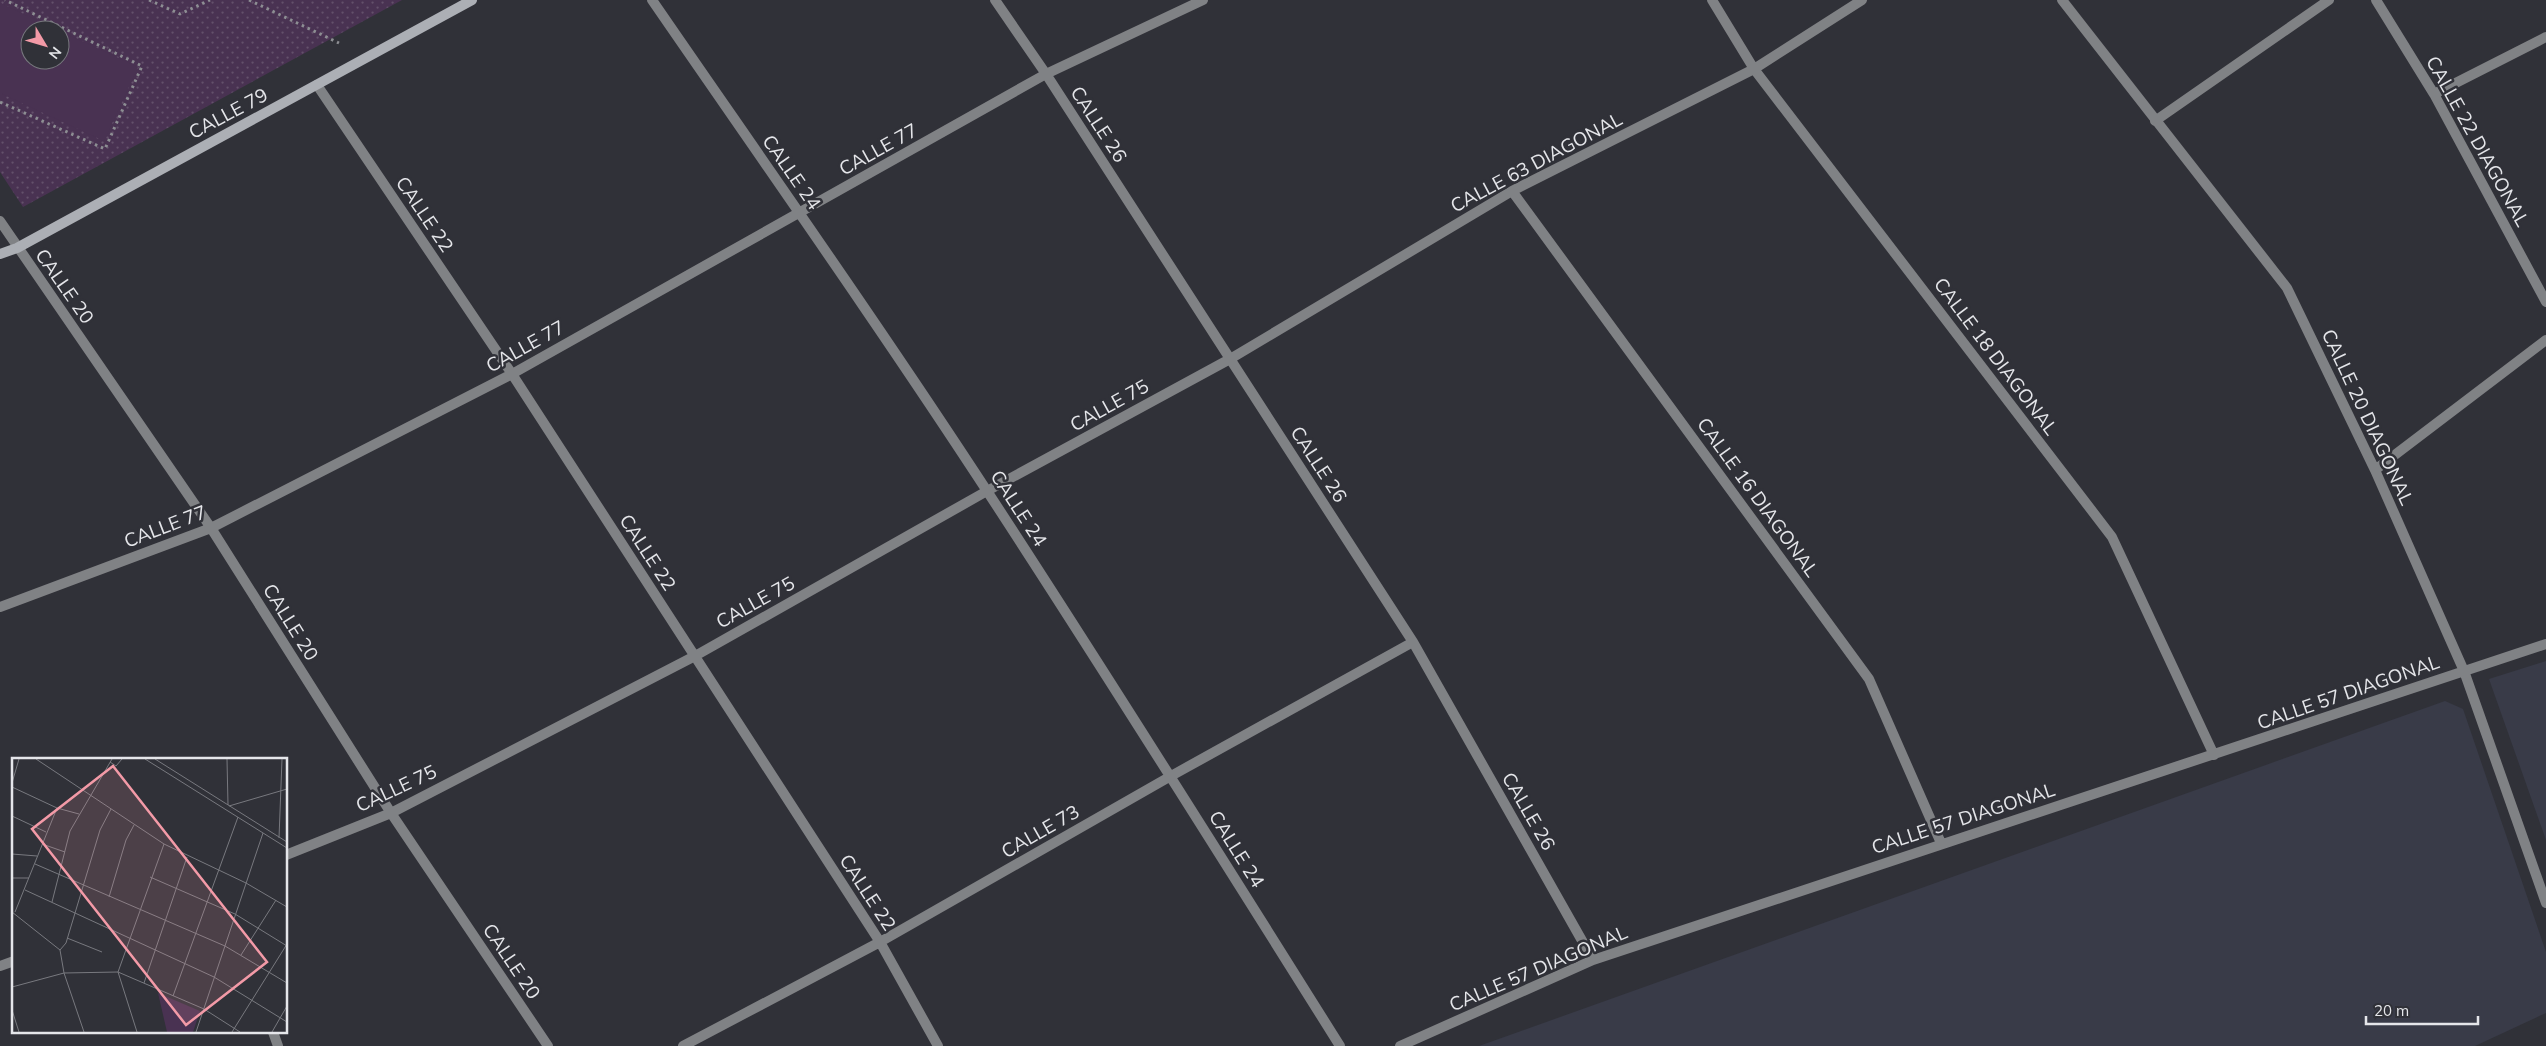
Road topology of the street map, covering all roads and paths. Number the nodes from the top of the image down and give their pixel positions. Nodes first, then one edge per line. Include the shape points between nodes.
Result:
1 (5, 0) edge
2 (149, 0) edge
3 (210, 0) edge
4 (250, 0) edge
5 (472, 0) edge
6 (652, 0) edge
7 (995, 0) edge
8 (1203, 0) edge
9 (1712, 0) edge
10 (1862, 0) edge
11 (2062, 0) edge
12 (2328, 0) edge
13 (2376, 0) edge
14 (2546, 38) edge
15 (368, 57) junction
16 (1754, 69) junction
17 (1046, 74) junction
18 (317, 85) junction
19 (2434, 94) junction
20 (0, 102) edge
21 (2155, 121) junction
22 (1512, 191) junction
23 (800, 213) junction
24 (0, 221) edge
25 (17, 248) junction
26 (0, 254) edge
27 (2546, 302) edge
28 (2546, 340) edge
29 (1230, 359) junction
30 (512, 374) junction
31 (2375, 470) junction
32 (987, 491) junction
33 (211, 528) junction
34 (0, 607) edge
35 (1413, 642) junction
36 (2546, 644) edge
37 (695, 656) junction
38 (2464, 671) junction
39 (2214, 755) junction
40 (1171, 776) junction
41 (391, 813) junction
42 (1941, 843) junction
43 (288, 854) edge
44 (2546, 903) edge
45 (880, 942) junction
46 (1593, 960) junction
47 (12, 962) edge
48 (0, 966) edge
49 (274, 1034) edge
50 (278, 1046) edge
51 (548, 1046) edge
52 (683, 1046) edge
53 (938, 1046) edge
54 (1340, 1046) edge
55 (1400, 1046) edge

1 - 20 path via 142,66 105,148
2 - 3 path via 180,14
4 - 15 path
5 - 15 main road, CALLE 79
6 - 23 street, CALLE 24
7 - 17 street, CALLE 26
8 - 17 street, CALLE 77
9 - 16 street, CALLE 18 DIAGONAL
10 - 16 street, CALLE 63 DIAGONAL
11 - 21 street, CALLE 20 DIAGONAL
12 - 21 street
13 - 19 street, CALLE 22 DIAGONAL
14 - 19 street
15 - 18 main road, CALLE 79
16 - 22 street, CALLE 63 DIAGONAL
16 - 39 street, CALLE 18 DIAGONAL via 2112,537
17 - 23 street, CALLE 77
17 - 29 street, CALLE 26
18 - 25 main road, CALLE 79
18 - 30 street, CALLE 22
19 - 27 street, CALLE 22 DIAGONAL
21 - 31 street, CALLE 20 DIAGONAL via 2287,288
22 - 29 street, CALLE 63 DIAGONAL
22 - 42 street, CALLE 16 DIAGONAL via 1869,679
23 - 30 street, CALLE 77
23 - 32 street, CALLE 24
24 - 25 street, CALLE 20
25 - 26 main road, CALLE 79
25 - 33 street, CALLE 20
28 - 31 street
29 - 32 street, CALLE 75
29 - 35 street, CALLE 26
30 - 33 street, CALLE 77
30 - 37 street, CALLE 22
31 - 38 street, CALLE 20 DIAGONAL
32 - 37 street, CALLE 75
32 - 40 street, CALLE 24
33 - 34 street, CALLE 77
33 - 41 street, CALLE 20
35 - 40 street, CALLE 73
35 - 46 street, CALLE 26
36 - 38 street, CALLE 57 DIAGONAL
37 - 41 street, CALLE 75
37 - 45 street, CALLE 22
38 - 39 street, CALLE 57 DIAGONAL
38 - 44 street, CALLE 20 DIAGONAL
39 - 42 street, CALLE 57 DIAGONAL
40 - 45 street, CALLE 73
40 - 54 street, CALLE 24
41 - 43 street, CALLE 75
41 - 51 street, CALLE 20
42 - 46 street, CALLE 57 DIAGONAL
45 - 52 street, CALLE 73
45 - 53 street, CALLE 22
46 - 55 street, CALLE 57 DIAGONAL
47 - 48 street
49 - 50 street

